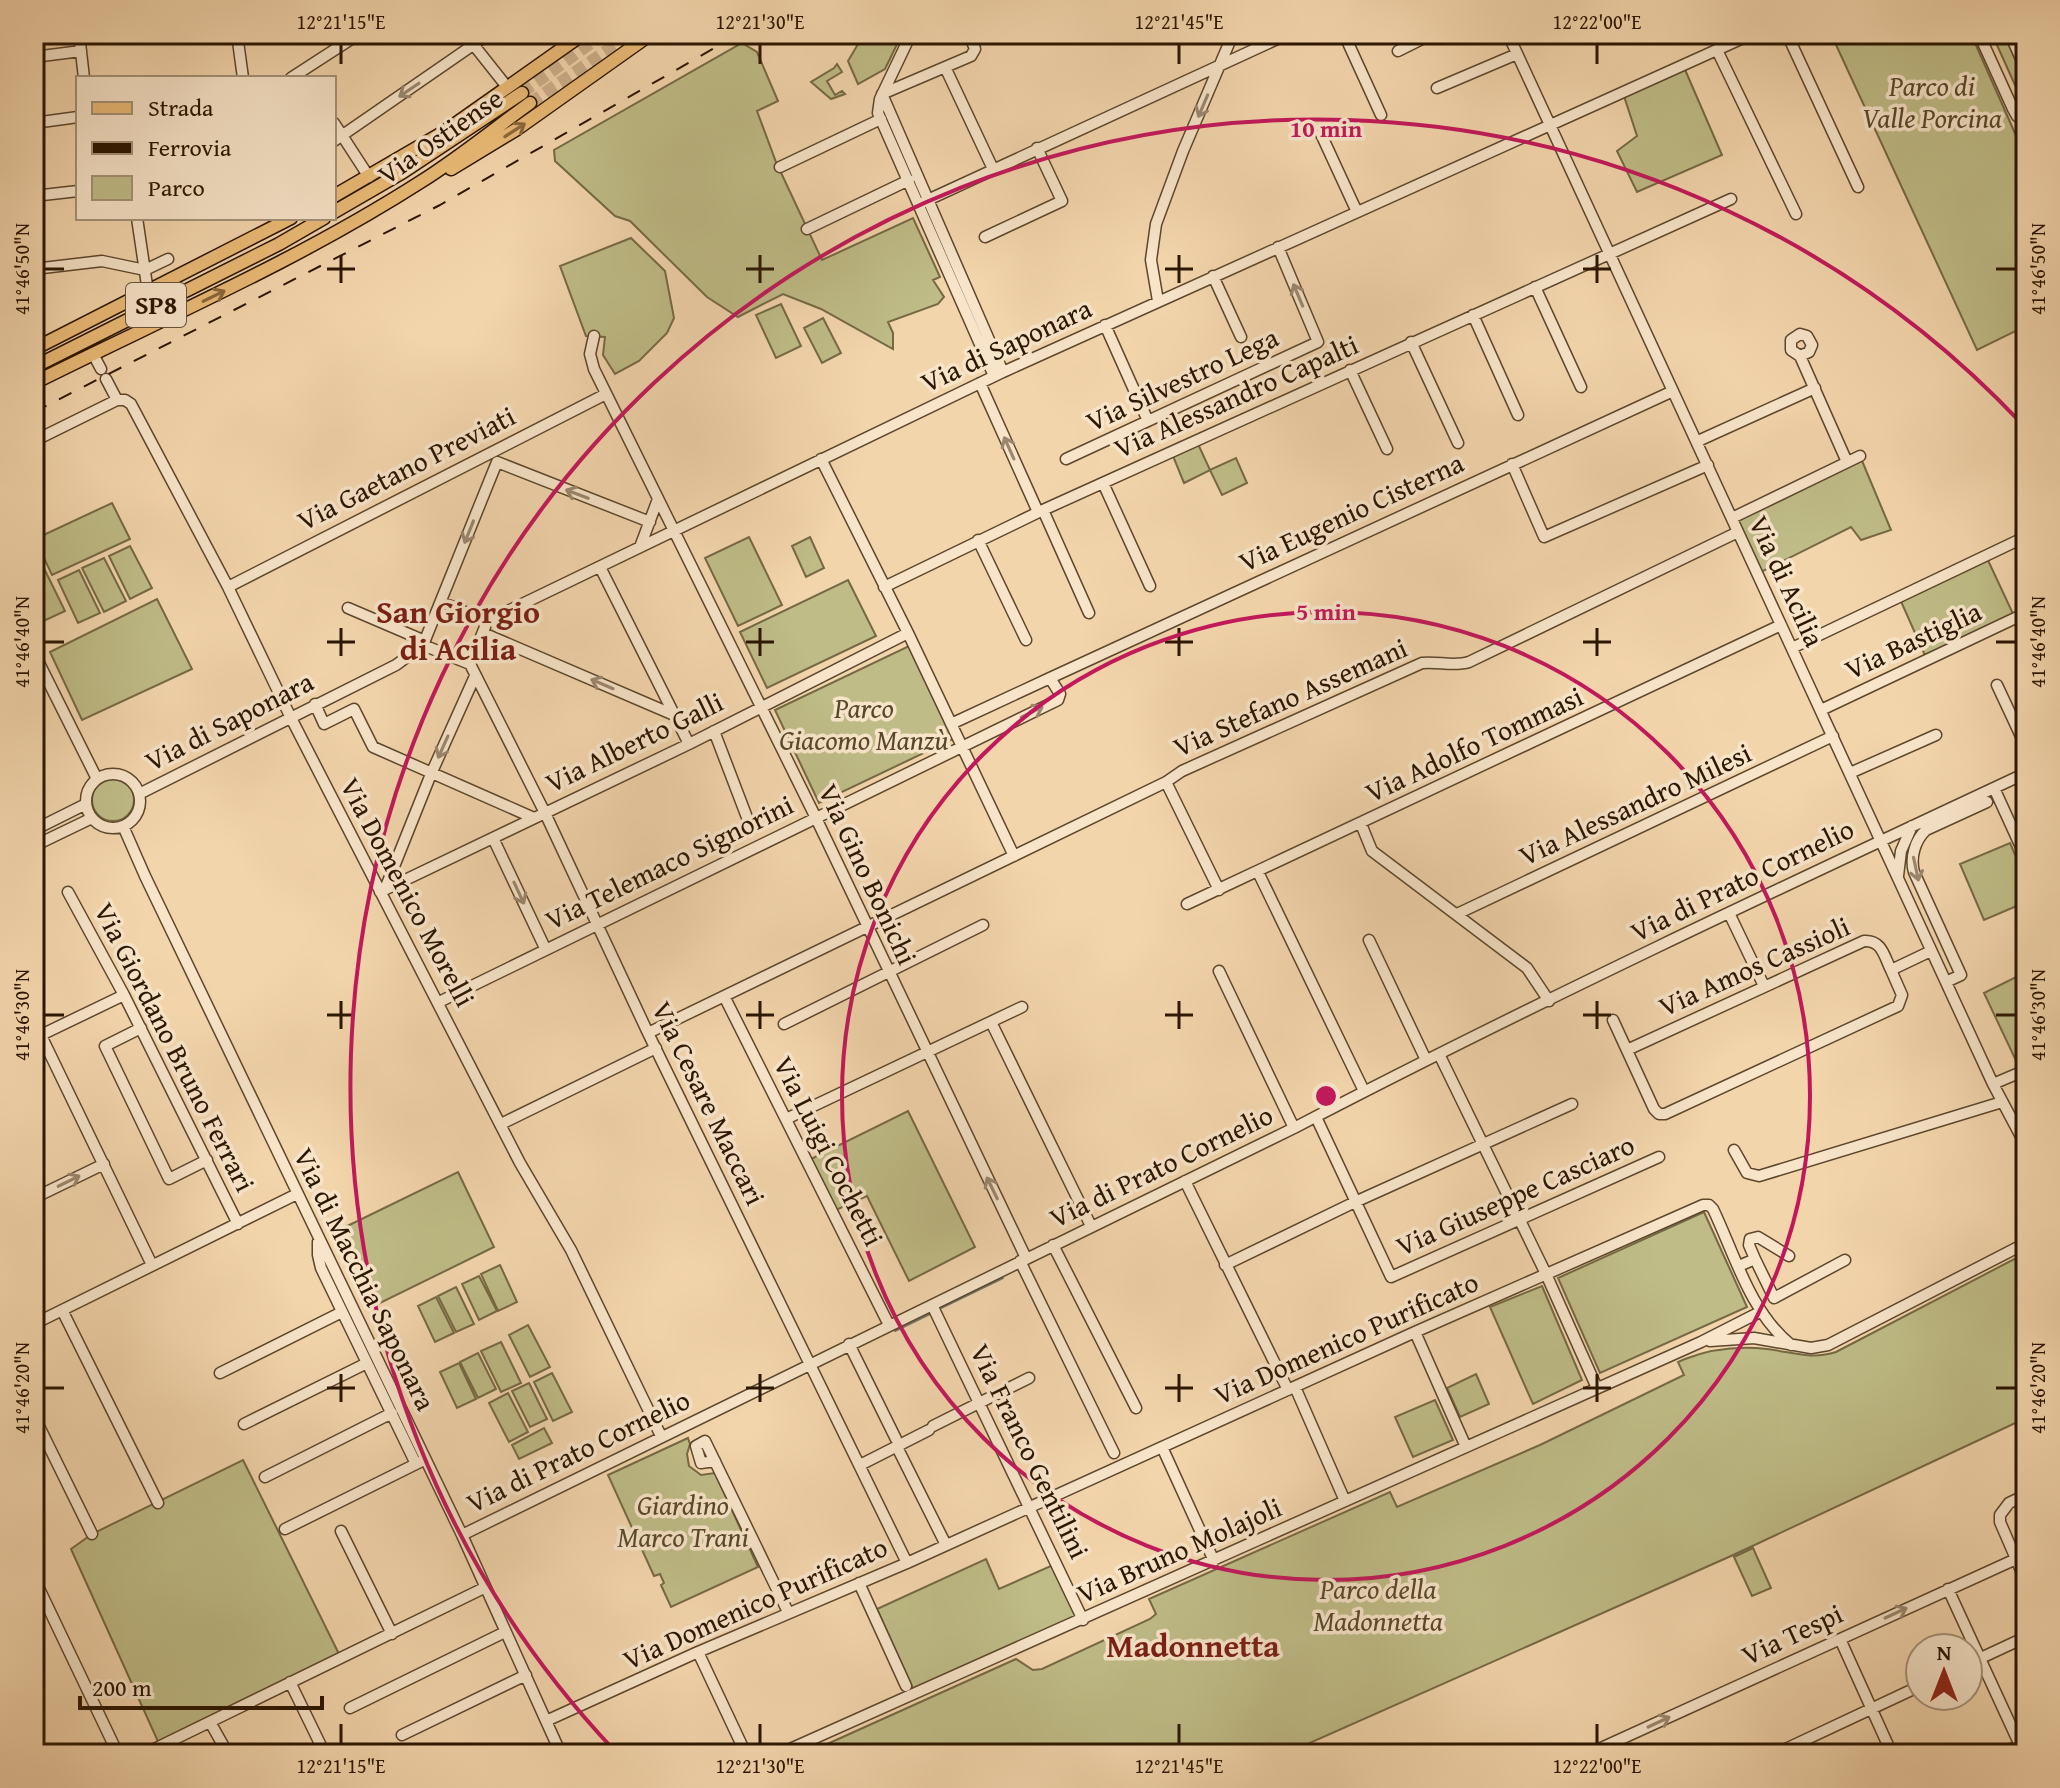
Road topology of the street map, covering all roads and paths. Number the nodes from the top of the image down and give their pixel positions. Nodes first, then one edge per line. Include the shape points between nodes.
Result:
1 (79, 34) edge
2 (237, 34) edge
3 (359, 34) edge
4 (465, 34) edge
5 (489, 34) edge
6 (583, 34) edge
7 (651, 34) edge
8 (911, 34) edge
9 (969, 34) edge
10 (1233, 34) edge
11 (1288, 34) edge
12 (1344, 34) edge
13 (1420, 34) edge
14 (1508, 34) edge
15 (1752, 34) edge
16 (1787, 34) edge
17 (1979, 34) edge
18 (2010, 34) edge
19 (474, 46) junction
20 (1717, 50) junction
21 (81, 51) junction
22 (1398, 51) dead end
23 (1517, 54) junction
24 (34, 57) edge
25 (1220, 65) junction
26 (945, 67) junction
27 (2026, 70) edge
28 (306, 75) edge
29 (84, 76) edge
30 (243, 76) edge
31 (507, 87) junction
32 (1437, 88) dead end
33 (882, 94) junction
34 (1381, 115) dead end
35 (76, 117) edge
36 (881, 119) junction
37 (2026, 122) edge
38 (34, 123) edge
39 (1550, 126) junction
40 (487, 134) junction
41 (1321, 134) dead end
42 (338, 138) edge
43 (1037, 148) junction
44 (780, 167) dead end
45 (993, 169) junction
46 (369, 177) junction
47 (909, 180) junction
48 (422, 181) junction
49 (1858, 187) dead end
50 (76, 191) edge
51 (336, 195) edge
52 (34, 196) edge
53 (1731, 199) dead end
54 (924, 201) junction
55 (1357, 212) junction
56 (336, 214) edge
57 (1796, 214) dead end
58 (336, 215) edge
59 (137, 220) edge
60 (287, 220) edge
61 (321, 220) edge
62 (325, 220) edge
63 (807, 229) dead end
64 (985, 237) dead end
65 (279, 244) junction
66 (1278, 247) junction
67 (1610, 254) junction
68 (168, 259) dead end
69 (34, 269) edge
70 (145, 270) junction
71 (1213, 276) junction
72 (1535, 287) junction
73 (148, 292) junction
74 (1158, 301) junction
75 (1473, 315) junction
76 (1105, 325) junction
77 (594, 336) dead end
78 (1241, 337) dead end
79 (1411, 342) junction
80 (34, 349) edge
81 (93, 354) junction
82 (1800, 356) dead end
83 (34, 367) edge
84 (1350, 370) junction
85 (998, 374) junction
86 (34, 383) edge
87 (980, 383) junction
88 (1581, 387) dead end
89 (1815, 388) junction
90 (1673, 391) junction
91 (606, 394) junction
92 (117, 400) junction
93 (1518, 415) dead end
94 (1148, 421) junction
95 (34, 441) edge
96 (1698, 441) junction
97 (1458, 443) dead end
98 (1387, 449) dead end
99 (490, 452) junction
100 (1860, 456) dead end
101 (821, 459) junction
102 (1066, 459) dead end
103 (497, 462) junction
104 (1847, 462) junction
105 (1512, 464) junction
106 (1708, 465) junction
107 (1103, 483) junction
108 (658, 499) junction
109 (1040, 511) junction
110 (1732, 518) junction
111 (650, 522) junction
112 (674, 531) junction
113 (1738, 532) junction
114 (978, 540) junction
115 (2024, 542) edge
116 (640, 547) junction
117 (600, 567) junction
118 (1150, 586) dead end
119 (228, 587) junction
120 (884, 587) junction
121 (441, 602) junction
122 (348, 608) dead end
123 (1089, 613) dead end
124 (2026, 613) edge
125 (487, 621) junction
126 (1781, 625) junction
127 (483, 633) junction
128 (908, 633) junction
129 (1026, 640) dead end
130 (424, 643) junction
131 (1792, 648) junction
132 (34, 653) edge
133 (470, 664) junction
134 (475, 676) junction
135 (1050, 678) junction
136 (1997, 685) dead end
137 (315, 704) junction
138 (761, 707) junction
139 (1821, 710) junction
140 (674, 715) junction
141 (290, 716) junction
142 (951, 724) junction
143 (714, 731) junction
144 (1936, 735) dead end
145 (1833, 736) junction
146 (689, 744) junction
147 (962, 747) junction
148 (2026, 747) edge
149 (1850, 773) junction
150 (2026, 773) edge
151 (431, 774) junction
152 (97, 779) junction
153 (1166, 782) junction
154 (1994, 788) junction
155 (139, 794) junction
156 (1987, 802) dead end
157 (86, 804) junction
158 (1956, 811) junction
159 (545, 813) junction
160 (92, 818) junction
161 (534, 818) junction
162 (816, 818) junction
163 (748, 820) dead end
164 (1361, 824) junction
165 (1913, 825) junction
166 (123, 826) junction
167 (34, 830) edge
168 (493, 838) junction
169 (1881, 840) junction
170 (34, 846) edge
171 (1014, 856) junction
172 (2026, 858) edge
173 (1258, 872) junction
174 (1898, 878) junction
175 (382, 890) junction
176 (1219, 890) junction
177 (68, 892) dead end
178 (1187, 904) dead end
179 (1729, 913) junction
180 (1457, 914) junction
181 (596, 924) junction
182 (983, 925) dead end
183 (867, 928) junction
184 (1369, 940) dead end
185 (545, 948) junction
186 (1931, 951) junction
187 (1891, 970) junction
188 (1219, 971) dead end
189 (888, 973) junction
190 (1946, 982) junction
191 (1764, 986) junction
192 (124, 995) junction
193 (725, 998) junction
194 (1549, 1001) junction
195 (439, 1002) junction
196 (1022, 1007) dead end
197 (1613, 1020) dead end
198 (991, 1022) junction
199 (784, 1024) dead end
200 (141, 1028) junction
201 (37, 1030) edge
202 (648, 1033) junction
203 (656, 1048) junction
204 (1627, 1050) junction
205 (926, 1053) junction
206 (1439, 1054) junction
207 (1426, 1060) junction
208 (2026, 1070) edge
209 (1993, 1084) junction
210 (1364, 1091) junction
211 (2002, 1102) junction
212 (1572, 1104) dead end
213 (1316, 1117) junction
214 (786, 1119) junction
215 (501, 1124) junction
216 (1294, 1128) junction
217 (1483, 1143) junction
218 (2026, 1146) edge
219 (1734, 1150) dead end
220 (1659, 1157) dead end
221 (207, 1160) junction
222 (104, 1164) junction
223 (1185, 1181) junction
224 (297, 1194) junction
225 (34, 1198) edge
226 (1355, 1202) junction
227 (275, 1205) junction
228 (306, 1214) junction
229 (1520, 1219) junction
230 (238, 1224) junction
231 (1091, 1226) junction
232 (319, 1240) junction
233 (2026, 1243) edge
234 (1053, 1245) junction
235 (1789, 1256) dead end
236 (1023, 1259) junction
237 (1755, 1259) junction
238 (1845, 1260) dead end
239 (152, 1265) junction
240 (1225, 1265) junction
241 (1739, 1266) junction
242 (1546, 1274) junction
243 (932, 1305) junction
244 (62, 1310) junction
245 (342, 1312) junction
246 (1760, 1312) junction
247 (34, 1324) edge
248 (889, 1325) junction
249 (1415, 1332) junction
250 (1701, 1342) junction
251 (849, 1344) junction
252 (1791, 1345) junction
253 (367, 1363) junction
254 (810, 1364) junction
255 (220, 1373) dead end
256 (1029, 1378) dead end
257 (1291, 1388) junction
258 (1597, 1388) junction
259 (981, 1402) junction
260 (1136, 1408) dead end
261 (392, 1413) junction
262 (34, 1416) edge
263 (244, 1424) dead end
264 (661, 1436) junction
265 (896, 1439) dead end
266 (1162, 1447) junction
267 (1466, 1447) junction
268 (899, 1451) dead end
269 (1114, 1453) dead end
270 (715, 1461) dead end
271 (418, 1463) junction
272 (860, 1465) junction
273 (265, 1477) dead end
274 (2026, 1495) edge
275 (1345, 1501) junction
276 (158, 1503) dead end
277 (1031, 1506) junction
278 (285, 1529) dead end
279 (341, 1531) dead end
280 (92, 1534) dead end
281 (462, 1535) junction
282 (946, 1545) junction
283 (2016, 1559) junction
284 (1214, 1561) junction
285 (907, 1563) junction
286 (34, 1578) edge
287 (2026, 1582) edge
288 (859, 1583) junction
289 (484, 1588) junction
290 (1948, 1589) junction
291 (788, 1612) junction
292 (1083, 1620) junction
293 (505, 1632) junction
294 (1968, 1632) edge
295 (392, 1634) junction
296 (2026, 1637) edge
297 (1840, 1639) junction
298 (698, 1652) junction
299 (1984, 1656) edge
300 (1984, 1667) edge
301 (526, 1675) junction
302 (290, 1682) junction
303 (906, 1686) dead end
304 (1904, 1693) edge
305 (350, 1708) dead end
306 (1872, 1708) junction
307 (546, 1721) junction
308 (210, 1722) junction
309 (402, 1735) dead end
310 (34, 1741) edge
311 (2022, 1750) edge
312 (41, 1754) edge
313 (118, 1754) edge
314 (144, 1754) edge
315 (228, 1754) edge
316 (325, 1754) edge
317 (561, 1754) edge
318 (746, 1754) edge
319 (779, 1754) edge
320 (1588, 1754) edge
321 (1775, 1754) edge
322 (1892, 1754) edge
323 (2000, 1754) edge

1 - 21 street
2 - 30 street
3 - 28 street
4 - 19 street
5 - 19 street
6 - 31 main road
48 -> 7 main road via 472,158
8 - 33 street
9 - 26 street via 973,54
10 - 25 street
11 - 25 street
12 - 34 street
13 - 22 street via 1422,39
14 - 23 street, Via di Acilia
15 - 20 street, Via di Saponara
16 - 49 street
17 - 37 street via 2013,109
18 - 27 street
19 - 31 street
19 -> 42 street
20 - 39 street, Via di Saponara
20 - 57 street
21 - 24 street
21 - 29 street
23 - 32 street
23 - 39 street, Via di Acilia
25 - 43 street
25 -> 74 street via 1156,224 1151,260
26 - 33 street
26 - 45 street
31 - 46 main road
33 - 36 street
33 - 54 street
35 - 38 street
36 - 44 street
36 - 47 street
39 - 55 street, Via di Saponara
39 - 67 street, Via di Acilia
40 - 48 main road, Via Ostiense
40 - 56 main road, Via Ostiense via 526,98
40 - 58 main road via 419,176
41 - 55 street
42 - 46 street
43 - 45 street
43 - 64 street via 1062,201
45 - 54 street
46 - 51 main road
47 - 54 street
47 - 63 street
81 -> 48 main road, Via Ostiense via 243,282
50 - 52 street
53 - 67 street, Via Alessandro Capalti
54 - 85 street
55 - 66 street, Via di Saponara
59 - 70 street
60 - 73 main road
61 - 65 main road, SP8
62 - 65 main road
65 - 83 main road, SP8
66 - 71 street, Via di Saponara
94 -> 66 street, Via Silvestro Lega via 1318,342
67 - 72 street, Via Alessandro Capalti
67 - 90 street, Via di Acilia
68 - 70 street
69 - 70 street via 109,262
70 - 73 street
71 - 74 street, Via di Saponara
71 - 78 street
72 - 75 street, Via Alessandro Capalti
72 - 88 street
73 - 80 main road
74 - 76 street, Via di Saponara
75 - 79 street, Via Alessandro Capalti
75 - 93 street
76 - 85 street, Via di Saponara
76 - 94 street
77 - 91 street, Via Gino Bonichi via 591,361
79 - 84 street, Via Alessandro Capalti
79 - 97 street
81 - 86 main road, Via Ostiense
81 - 92 street, Via Domenico Morelli
82 - 89 street
84 - 98 street
84 - 107 street, Via Alessandro Capalti
85 - 87 street, Via di Saponara
87 - 101 street, Via di Saponara
109 -> 87 street
89 - 96 street
89 - 104 street
90 - 96 street, Via di Acilia
90 - 105 street, Via Eugenio Cisterna
91 - 99 street, Via Gaetano Previati
91 - 108 street, Via Gino Bonichi
92 - 95 street
92 - 119 street, Via Domenico Morelli via 131,404
94 - 102 street, Via Silvestro Lega
96 - 106 street, Via di Acilia
99 - 103 street
99 - 119 street, Via Gaetano Previati
100 - 104 street
101 - 112 street, Via di Saponara
101 - 120 street
111 -> 103 street
103 -> 121 street
104 - 110 street
105 - 106 street via 1544,537
105 - 135 street, Via Eugenio Cisterna
106 - 110 street, Via di Acilia
107 - 109 street, Via Alessandro Capalti
107 - 118 street
108 - 111 street
108 - 112 street, Via Gino Bonichi
109 - 114 street, Via Alessandro Capalti
109 - 123 street
110 - 113 street, Via di Acilia
111 - 116 street
112 - 116 street, Via di Saponara
112 - 138 street, Via Gino Bonichi
113 - 126 street, Via di Acilia
113 - 153 street, Via Stefano Assemani via 1469,662 1422,663
114 - 120 street, Via Alessandro Capalti
114 - 129 street
115 - 131 street
116 - 117 street, Via di Saponara
117 - 125 street, Via di Saponara
117 - 140 street
119 - 141 street, Via Domenico Morelli
120 - 128 street
121 - 125 street
121 - 130 street
122 - 130 street
124 - 139 street, Via Bastiglia
125 - 127 street
126 - 131 street, Via di Acilia
126 - 164 street, Via Adolfo Tommasi
127 - 133 street
140 -> 127 street
128 - 138 street, Via Alberto Galli
128 - 142 street
130 - 133 street
130 - 137 street, Via di Saponara via 396,665
131 - 139 street, Via di Acilia
132 - 152 street
133 - 134 street, Via Cesare Maccari
134 -> 151 street
134 - 159 street, Via Cesare Maccari
135 - 142 street
147 -> 135 street, Via Telemaco Signorini via 1058,700
136 - 148 street
137 - 141 street, Via di Saponara
137 - 151 street via 324,724 354,709 373,747
138 - 143 street, Via Alberto Galli
138 - 162 street, Via Gino Bonichi
139 - 145 street, Via di Acilia
140 - 146 street
141 - 155 street, Via di Saponara
141 - 175 street, Via Domenico Morelli
142 - 147 street
143 - 146 street, Via Alberto Galli
143 - 163 street
144 - 149 street
145 - 149 street, Via di Acilia
145 - 180 street, Via Alessandro Milesi
146 - 159 street, Via Alberto Galli
147 - 162 street, Via Telemaco Signorini
147 - 171 street
149 - 169 street, Via di Acilia
150 - 154 street
151 - 161 street
151 - 175 street
152 - 155 street via 122,775
152 - 157 street
153 - 171 street, Via Stefano Assemani
153 - 176 street
154 - 158 street
154 - 172 street
155 - 166 street via 139,809
156 - 158 street
157 - 160 street
157 - 167 street
158 - 165 street, Via di Prato Cornelio
158 -> 190 street via 1922,833 1912,863 1961,975
159 - 161 street, Via Alberto Galli
159 - 181 street, Via Cesare Maccari
160 - 166 street via 106,827
160 - 170 street
161 - 168 street, Via Alberto Galli
162 - 181 street, Via Telemaco Signorini
162 - 183 street, Via Gino Bonichi
164 - 173 street, Via Adolfo Tommasi
164 - 180 street via 1372,851
165 - 169 street, Via di Prato Cornelio
165 - 174 street via 1901,851
166 - 224 street, Via di Macchia Saponara
168 - 175 street, Via Alberto Galli
168 -> 185 street
169 - 174 street, Via di Acilia
169 - 179 street, Via di Prato Cornelio
171 - 183 street, Via Stefano Assemani
173 - 176 street, Via Adolfo Tommasi
173 - 210 street
174 - 186 street, Via di Acilia
175 - 195 street, Via Domenico Morelli
176 - 178 street, Via Adolfo Tommasi
177 - 192 street, Via Giordano Bruno Ferrari
179 - 191 street
179 - 194 street, Via di Prato Cornelio
180 - 194 street via 1529,970
181 - 185 street, Via Telemaco Signorini
181 - 202 street, Via Cesare Maccari
182 - 189 street
183 - 189 street, Via Gino Bonichi
183 - 193 street
184 - 207 street
185 - 195 street, Via Telemaco Signorini
186 - 187 street
186 - 190 street, Via di Acilia
187 - 191 street, Via Amos Cassioli via 1880,946 1867,941
187 - 204 street via 1902,995 1895,1008 1665,1114 1654,1109
188 - 216 street
189 - 199 street
189 - 205 street, Via Gino Bonichi
190 - 209 street, Via di Acilia
191 - 204 street, Via Amos Cassioli
192 - 200 street, Via Giordano Bruno Ferrari
192 - 201 street
193 - 202 street
193 - 214 street, Via Luigi Cochetti
194 - 206 street, Via di Prato Cornelio
195 - 215 street, Via Domenico Morelli
196 - 198 street
197 - 204 street
198 - 205 street
198 - 231 street
200 - 221 street, Via Giordano Bruno Ferrari
200 - 221 street via 105,1046 169,1179
201 - 222 street
202 - 203 street, Via Cesare Maccari
203 - 215 street
203 - 254 street, Via Cesare Maccari
205 - 214 street
236 -> 205 street, Via Gino Bonichi
206 - 207 street, Via di Prato Cornelio
206 - 217 street
207 - 210 street, Via di Prato Cornelio
208 - 209 street
209 - 211 street, Via di Acilia
210 - 213 street, Via di Prato Cornelio
211 - 218 street, Via di Acilia
211 - 219 street via 1756,1176 1745,1171
212 - 217 street
213 - 216 street, Via di Prato Cornelio
213 - 226 street
214 - 248 street, Via Luigi Cochetti
215 - 264 street, Via Domenico Morelli via 571,1250
216 - 223 street, Via di Prato Cornelio
217 - 226 street
217 - 229 street
220 - 229 street, Via Giuseppe Casciaro
221 - 230 street, Via Giordano Bruno Ferrari
225 -> 222 street
222 - 239 street
223 - 231 street, Via di Prato Cornelio
223 - 240 street
224 - 227 street
224 - 228 street, Via di Macchia Saponara
226 - 229 street, Via Giuseppe Casciaro via 1391,1277
226 - 240 street
227 - 228 street
227 - 230 street
228 - 232 street, Via di Macchia Saponara
229 - 242 street
230 - 239 street
231 - 234 street, Via di Prato Cornelio
232 - 245 street via 319,1263
232 - 271 street, Via di Macchia Saponara
233 - 252 street via 1838,1341 1817,1347
234 - 236 street, Via di Prato Cornelio
234 - 260 street
235 - 237 street via 1753,1237 1749,1245
236 - 243 street, Via di Prato Cornelio
236 - 269 street, Via Gino Bonichi
237 - 238 street via 1774,1298
237 - 241 street
239 - 244 street
240 - 257 street
241 - 242 street, Via Domenico Purificato via 1713,1209 1705,1205
241 - 246 street, Via Domenico Purificato
242 - 249 street, Via Domenico Purificato
242 - 258 street
243 - 248 street, Via di Prato Cornelio
243 - 259 street, Via Franco Gentilini
244 - 247 street
244 - 276 street
245 - 253 street
245 - 255 street
246 - 250 street, Via Bruno Molajoli
246 - 252 street, Via Domenico Purificato
248 - 251 street, Via di Prato Cornelio
249 - 257 street, Via Domenico Purificato
249 - 267 street
250 - 252 street via 1754,1338
250 - 258 street, Via Bruno Molajoli
251 - 254 street, Via di Prato Cornelio
251 - 265 street
253 - 261 street
253 - 263 street
254 - 264 street, Via di Prato Cornelio
254 - 272 street, Via Cesare Maccari
256 - 259 street
257 - 266 street, Via Domenico Purificato
257 - 275 street
258 - 267 street, Via Bruno Molajoli
259 - 272 street
259 - 277 street, Via Franco Gentilini
261 - 271 street
261 - 273 street
262 - 280 street
264 - 281 street, Via di Prato Cornelio
266 - 277 street, Via Domenico Purificato
266 - 284 street
267 - 275 street, Via Bruno Molajoli
268 - 282 street
270 - 291 street
271 - 278 street
271 - 281 street, Via di Macchia Saponara via 435,1480
272 - 285 street, Via Cesare Maccari
274 - 283 street via 2009,1503 2000,1515
275 - 284 street, Via Bruno Molajoli
277 - 282 street, Via Domenico Purificato
277 - 292 street, Via Franco Gentilini
279 - 295 street
281 - 289 street, Via di Macchia Saponara
282 - 285 street, Via Domenico Purificato
283 - 287 street
283 - 290 street, Via Tespi
284 - 292 street, Via Bruno Molajoli
285 - 288 street, Via Domenico Purificato
286 - 313 street
288 - 291 street, Via Domenico Purificato
288 - 303 street
289 - 293 street, Via di Macchia Saponara
289 - 295 street
290 - 294 street
297 -> 290 street, Via Tespi
291 - 298 street, Via Domenico Purificato
292 - 319 street, Via Bruno Molajoli
293 - 301 street, Via di Macchia Saponara
293 - 305 street
295 - 302 street
296 - 299 street
297 - 306 street
320 -> 297 street, Via Tespi
298 - 307 street, Via Domenico Purificato
298 - 318 street
300 - 311 street
301 - 307 street, Via di Macchia Saponara
301 - 309 street
302 - 308 street
302 - 316 street
304 - 306 street
306 - 321 street
306 - 322 street
307 - 317 street, Via di Macchia Saponara
308 - 314 street
308 - 315 street
310 - 312 street
311 - 323 street

